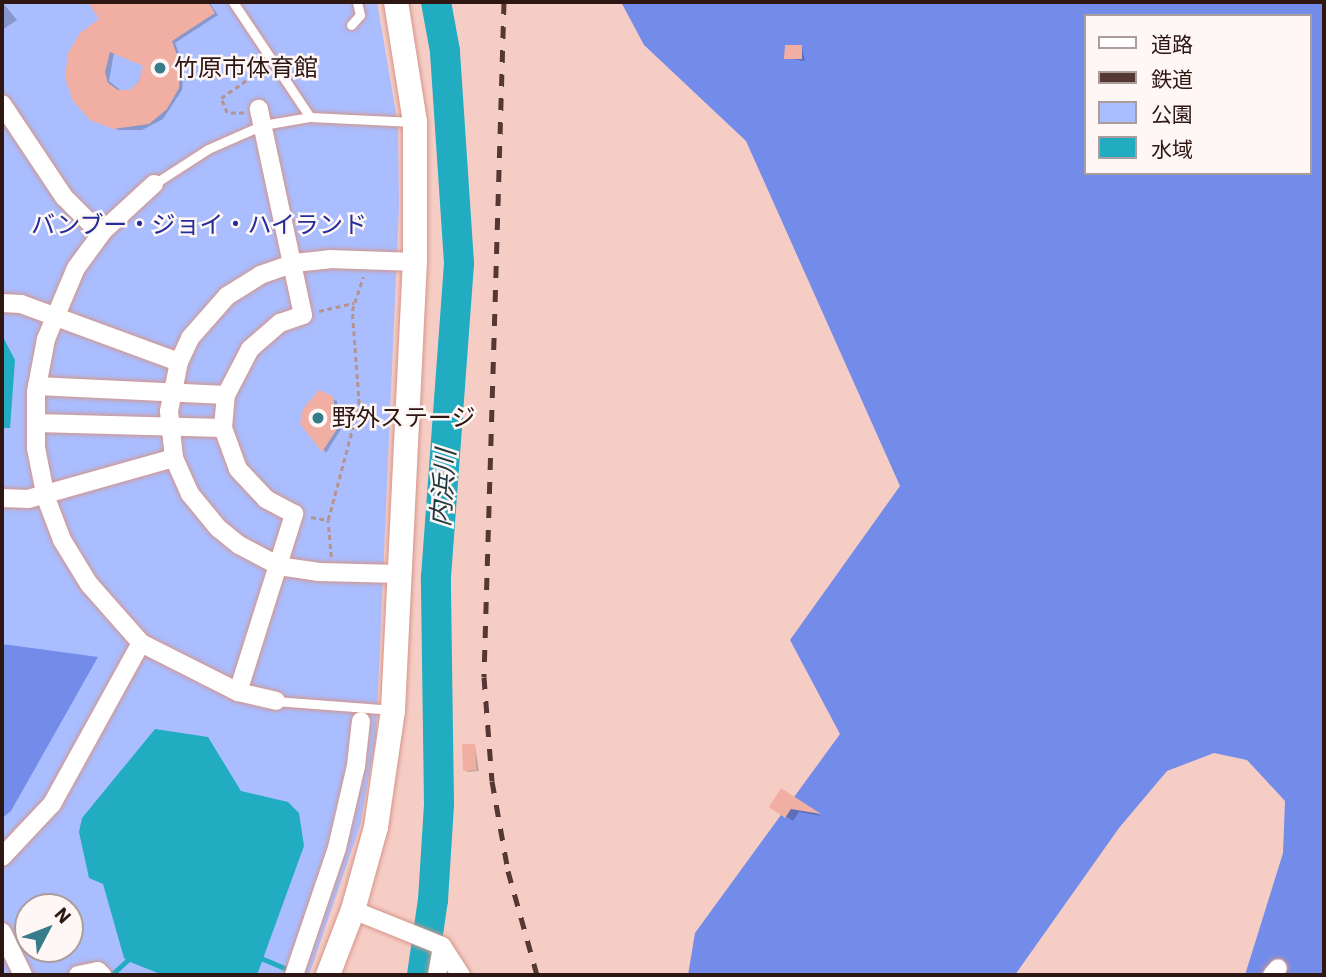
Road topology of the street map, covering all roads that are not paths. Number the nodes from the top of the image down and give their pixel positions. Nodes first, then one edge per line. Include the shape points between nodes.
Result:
1 (233, 2) edge
2 (357, 2) edge
3 (396, 2) edge
4 (351, 25) dead end
5 (2, 104) edge
6 (261, 117) junction
7 (310, 117) junction
8 (415, 122) junction
9 (154, 184) joint
10 (101, 234) junction
11 (415, 262) junction
12 (294, 263) junction
13 (2, 303) edge
14 (54, 317) junction
15 (179, 362) junction
16 (37, 386) junction
17 (172, 392) junction
18 (226, 395) junction
19 (36, 423) junction
20 (169, 427) junction
21 (223, 428) junction
22 (174, 458) junction
23 (45, 495) junction
24 (2, 498) edge
25 (279, 566) junction
26 (399, 574) junction
27 (141, 643) junction
28 (238, 692) junction
29 (276, 701) joint
30 (393, 710) junction
31 (361, 714) junction
32 (2, 857) edge
33 (354, 910) junction
34 (2, 932) edge
35 (431, 940) junction
36 (23, 975) edge
37 (79, 975) edge
38 (103, 975) edge
39 (294, 975) edge
40 (328, 975) edge
41 (437, 975) edge
42 (461, 975) edge

1 - 7 lane
2 - 4 lane via 360,15
3 - 8 street
5 - 10 street via 64,197
6 - 7 lane
6 - 9 lane
6 - 12 street
7 - 8 lane
8 - 11 street
9 - 10 street
10 - 14 street via 76,268
11 - 12 street
11 - 26 street
12 - 15 street via 260,275 227,296 204,318
12 - 18 street via 303,315 280,323 250,348
13 - 14 street via 21,304
14 - 15 street
14 - 16 street
15 - 17 street
16 - 17 street
16 - 19 street
17 - 18 street
17 - 20 street
18 - 21 street
19 - 20 street
19 - 23 street
20 - 21 street
20 - 22 street
21 - 25 street via 238,470 266,499 294,514
22 - 23 street
22 - 25 street via 190,494 218,528 250,553
23 - 24 street
23 - 27 street via 62,540 89,584
25 - 26 street
25 - 28 street
26 - 30 street
27 - 28 street
27 - 32 street via 52,804
28 - 29 street
29 - 31 lane
30 - 31 lane
30 - 33 street via 376,827
31 - 39 street via 356,766 332,867
33 - 35 street
33 - 40 street
34 - 36 street
35 - 41 street
35 - 42 street
37 - 38 street via 98,971

